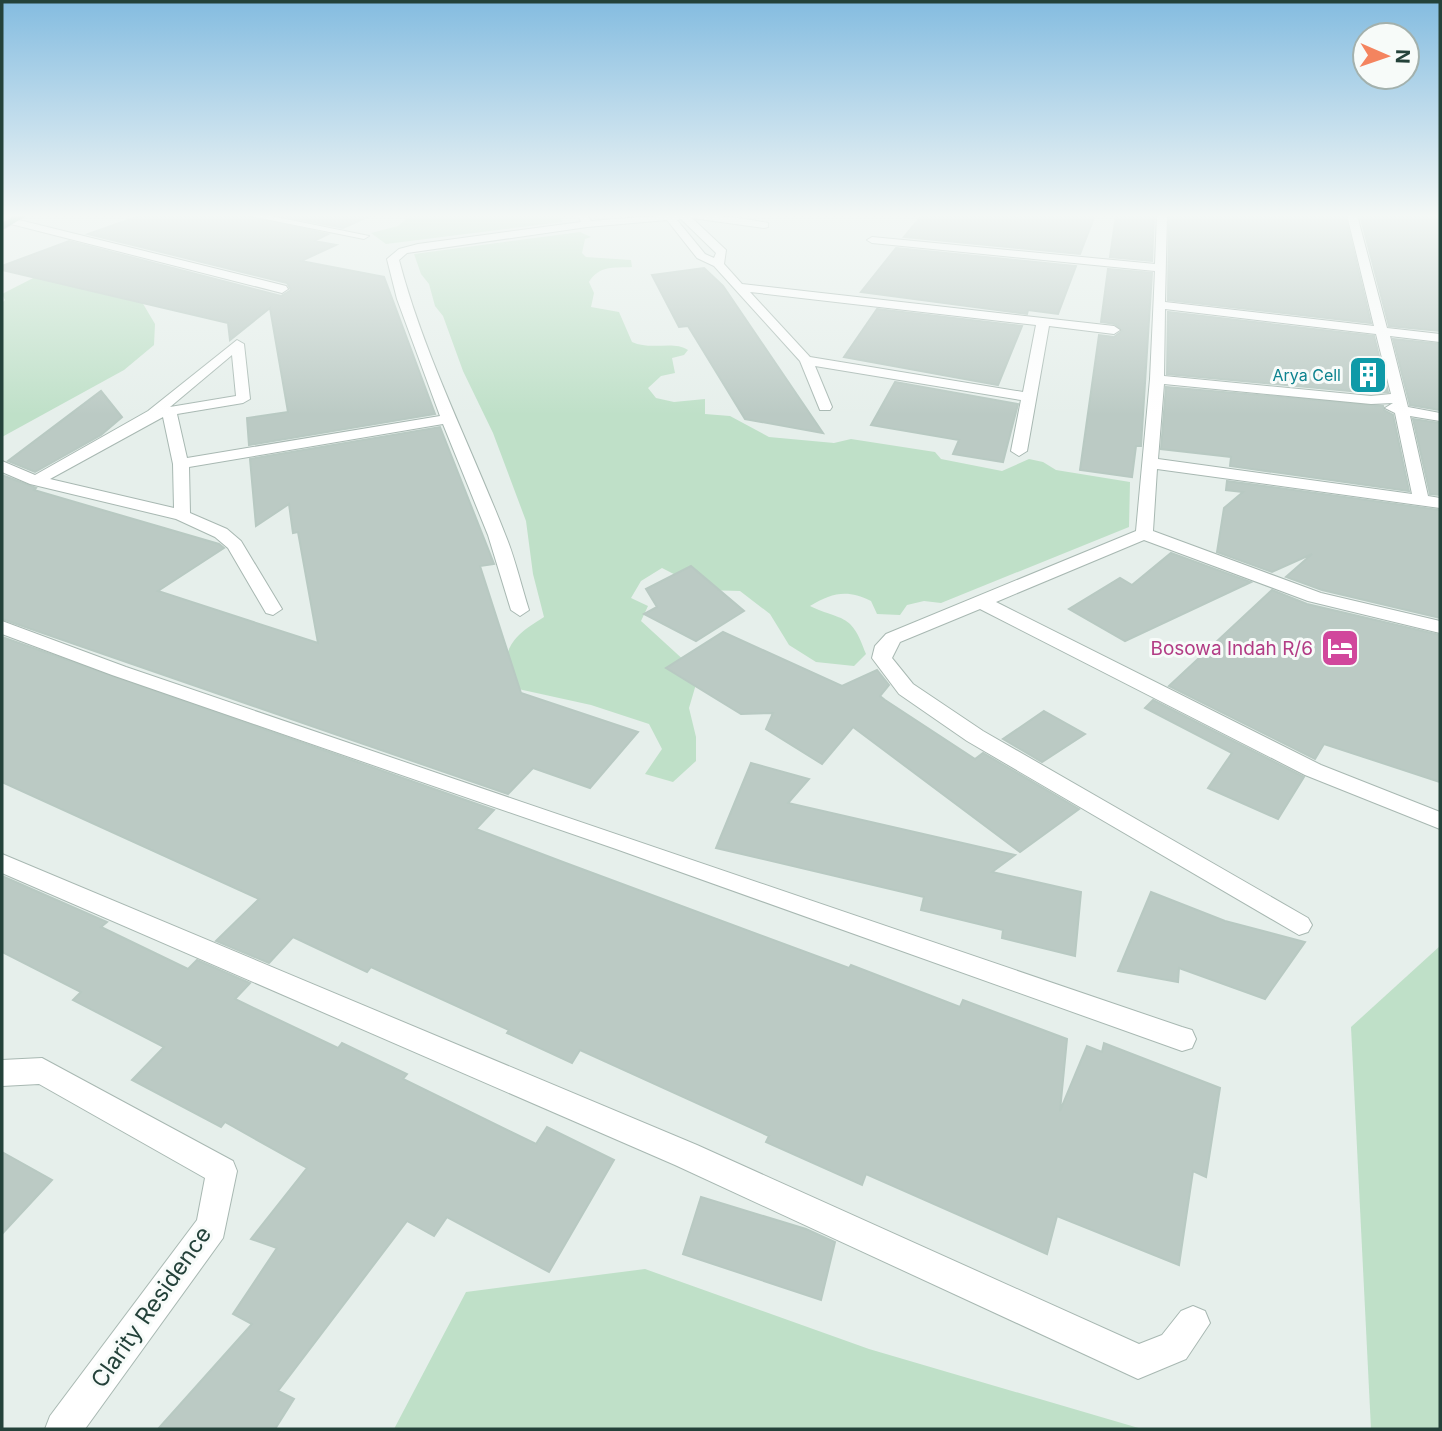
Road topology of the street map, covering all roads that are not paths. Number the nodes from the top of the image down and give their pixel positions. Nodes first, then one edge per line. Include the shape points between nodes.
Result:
1 (251, 282) edge
2 (399, 282) edge
3 (735, 282) edge
4 (1161, 282) edge
5 (1370, 282) edge
6 (741, 288) junction
7 (282, 289) dead end
8 (1160, 305) junction
9 (1043, 323) junction
10 (1114, 330) dead end
11 (1383, 332) junction
12 (1440, 338) edge
13 (806, 360) junction
14 (1157, 379) junction
15 (1030, 397) junction
16 (1401, 405) junction
17 (825, 407) dead end
18 (161, 412) junction
19 (1440, 417) edge
20 (448, 419) junction
21 (1019, 451) dead end
22 (1150, 463) junction
23 (181, 464) junction
24 (2, 466) edge
25 (36, 481) junction
26 (1421, 500) junction
27 (1440, 503) edge
28 (182, 515) junction
29 (1144, 534) junction
30 (980, 601) junction
31 (273, 608) dead end
32 (520, 610) dead end
33 (2, 627) edge
34 (1440, 627) edge
35 (1440, 821) edge
36 (2, 863) edge
37 (1299, 925) dead end
38 (1182, 1039) dead end
39 (2, 1073) edge
40 (1193, 1323) dead end
41 (63, 1429) edge

1 - 7 street
2 - 20 street
3 - 6 street
4 - 8 street
5 - 11 street
6 - 9 street
6 - 13 street
8 - 11 street
8 - 14 street
9 - 10 street
9 - 15 street
11 - 12 street
11 - 16 street
13 - 15 street
13 - 17 street
14 - 16 street
14 - 22 street
15 - 21 street
16 - 19 street
16 - 26 street
18 - 18 street via 237,344 243,399
18 - 23 street
18 - 25 street
20 - 23 street
20 - 32 street via 498,535
22 - 26 street
22 - 29 street
23 - 28 street
24 - 25 street
25 - 28 street
26 - 27 street
28 - 31 street via 235,545
29 - 30 street
29 - 34 street via 1315,597
30 - 35 street via 1313,770
30 - 37 street via 893,638 885,646 882,658 906,689 975,736
33 - 38 street
36 - 40 street via 686,1155 1139,1362 1174,1347
39 - 41 street, Clarity Residence via 42,1070 222,1171 212,1227

